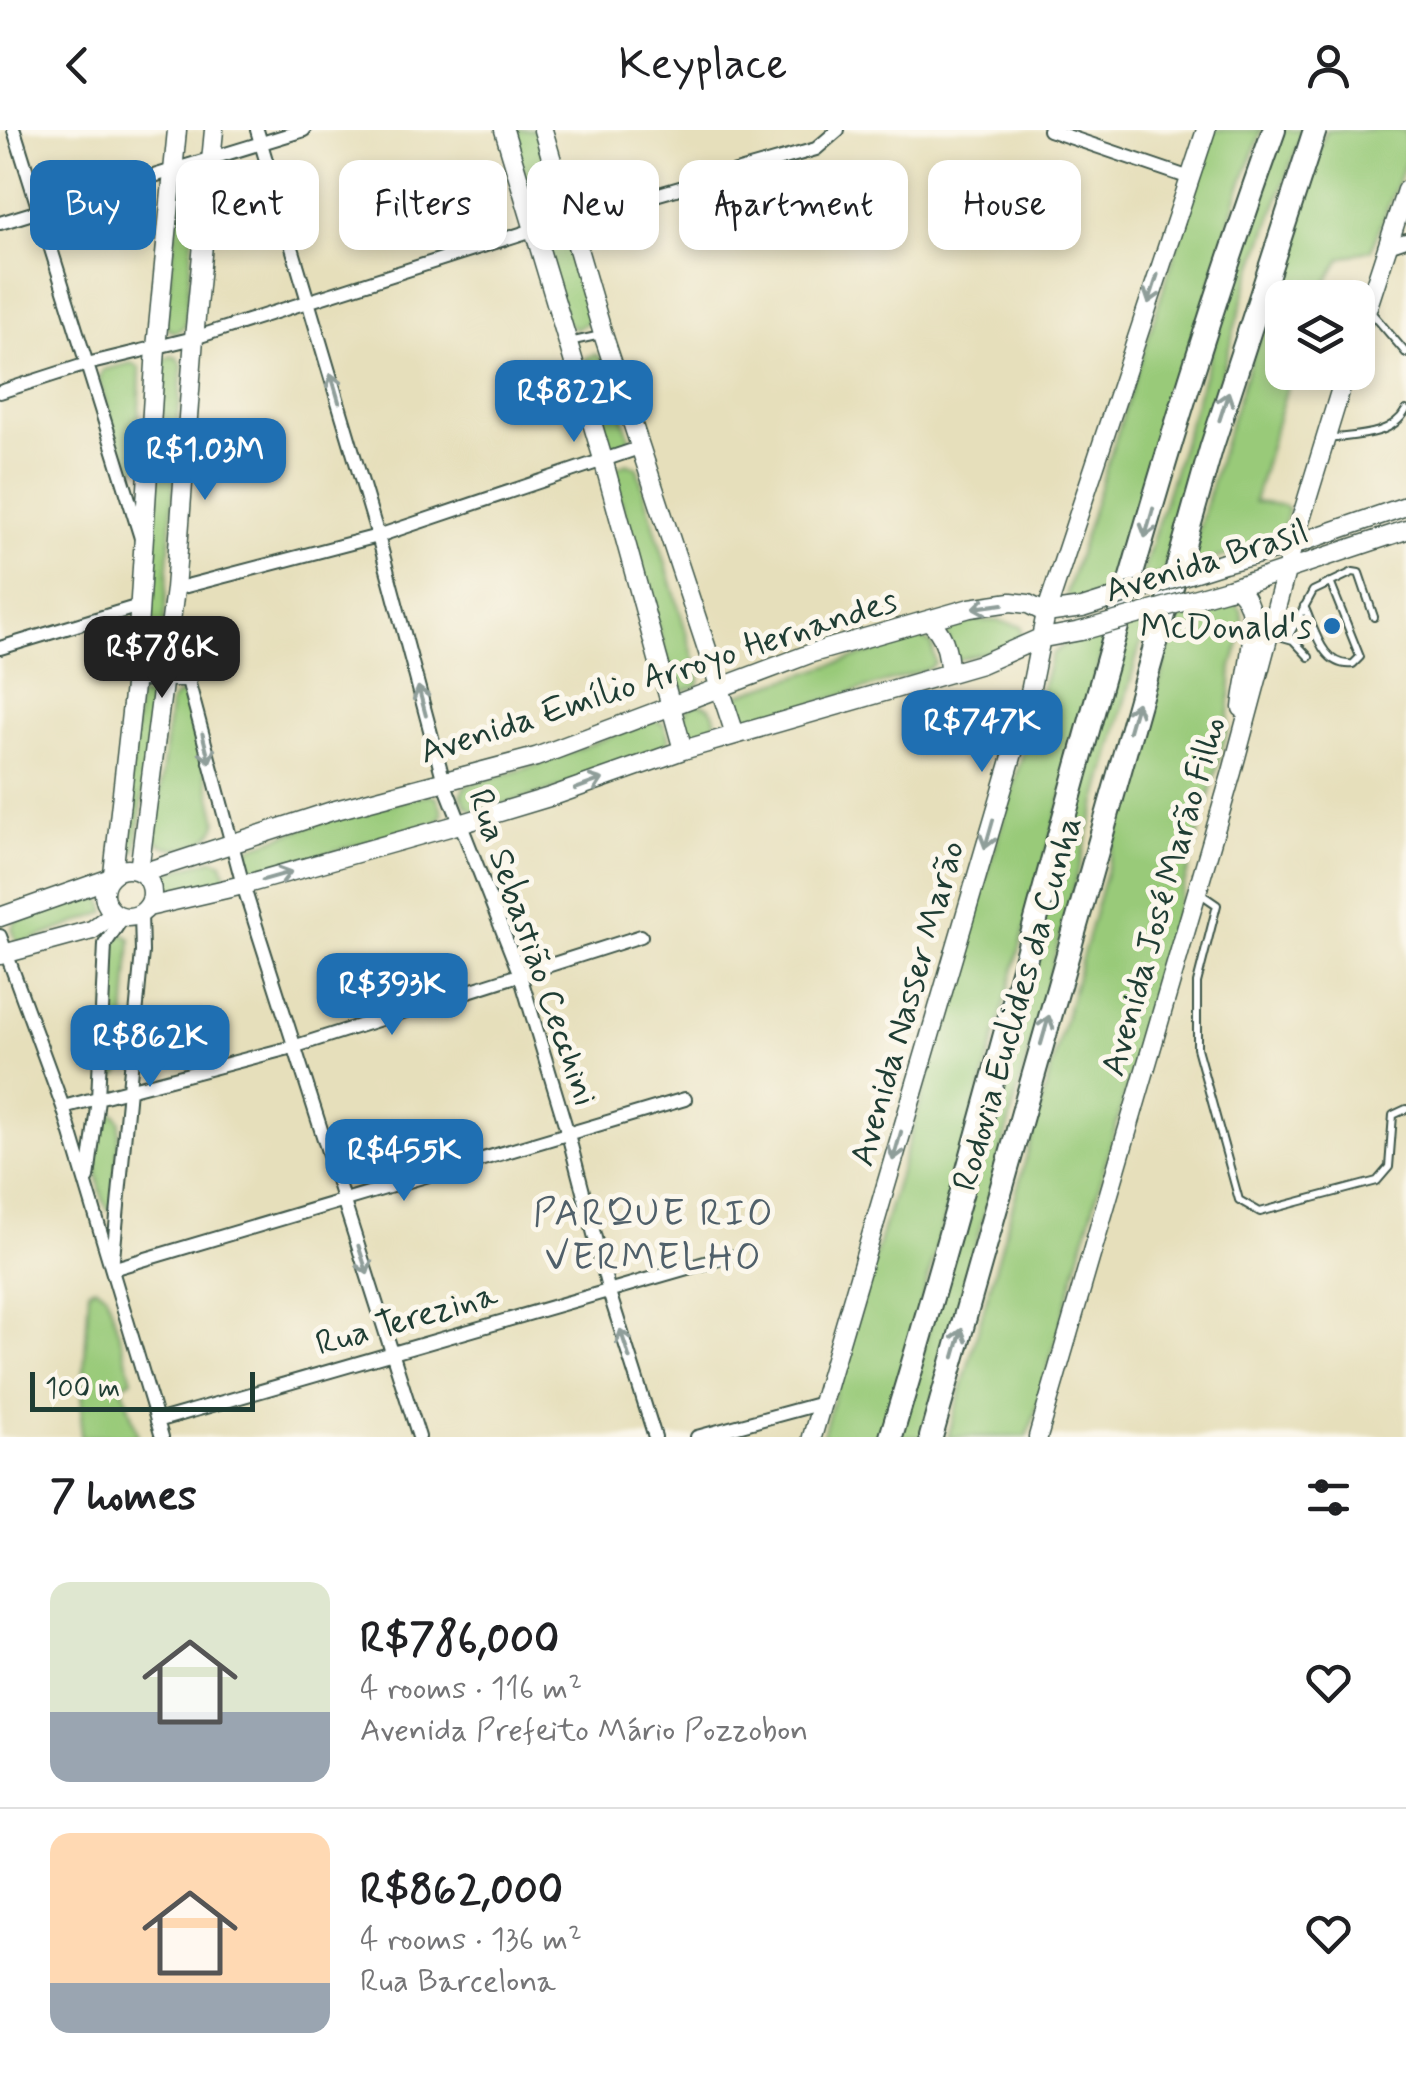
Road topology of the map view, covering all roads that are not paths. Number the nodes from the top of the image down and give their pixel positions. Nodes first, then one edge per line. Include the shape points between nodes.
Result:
1 (14, 130) edge
2 (177, 130) edge
3 (214, 130) edge
4 (304, 130) edge
5 (504, 130) edge
6 (543, 130) edge
7 (838, 130) edge
8 (1050, 130) edge
9 (1206, 130) edge
10 (1274, 130) edge
11 (1315, 130) edge
12 (260, 137) edge
13 (211, 160) joint
14 (552, 160) edge
15 (176, 171) edge
16 (173, 172) junction
17 (156, 177) edge
18 (1190, 178) junction
19 (30, 182) edge
20 (1406, 190) edge
21 (659, 195) edge
22 (527, 207) edge
23 (30, 214) edge
24 (0, 222) edge
25 (527, 232) edge
26 (1406, 240) edge
27 (1385, 246) junction
28 (51, 250) edge
29 (202, 250) edge
30 (540, 250) edge
31 (578, 250) edge
32 (1374, 280) edge
33 (309, 301) junction
34 (1375, 316) edge
35 (603, 334) junction
36 (194, 338) junction
37 (568, 342) junction
38 (1403, 342) edge
39 (156, 348) junction
40 (1406, 353) edge
41 (87, 364) junction
42 (1341, 390) edge
43 (0, 392) edge
44 (1406, 410) edge
45 (1326, 440) junction
46 (639, 448) junction
47 (603, 460) junction
48 (1400, 508) edge
49 (1403, 531) edge
50 (378, 536) junction
51 (142, 540) junction
52 (1294, 545) junction
53 (1287, 572) junction
54 (1330, 582) junction
55 (1232, 588) junction
56 (176, 589) junction
57 (139, 606) junction
58 (1304, 606) junction
59 (1082, 608) joint
60 (1046, 613) junction
61 (1374, 617) dead end
62 (172, 620) junction
63 (929, 621) junction
64 (1280, 635) junction
65 (1038, 639) junction
66 (0, 648) edge
67 (1309, 657) dead end
68 (950, 673) junction
69 (136, 677) junction
70 (188, 677) junction
71 (164, 678) junction
72 (717, 686) junction
73 (671, 704) junction
74 (735, 734) junction
75 (683, 750) junction
76 (1232, 772) junction
77 (444, 782) junction
78 (460, 824) junction
79 (231, 844) junction
80 (140, 872) junction
81 (111, 876) junction
82 (244, 885) junction
83 (1197, 892) junction
84 (132, 912) junction
85 (0, 917) edge
86 (641, 936) dead end
87 (2, 948) edge
88 (520, 974) junction
89 (293, 1047) junction
90 (128, 1091) junction
91 (98, 1099) junction
92 (685, 1099) dead end
93 (62, 1107) junction
94 (1406, 1109) edge
95 (568, 1134) junction
96 (87, 1186) junction
97 (344, 1200) junction
98 (729, 1256) dead end
99 (112, 1269) junction
100 (609, 1292) junction
101 (392, 1352) junction
102 (822, 1402) junction
103 (157, 1421) junction
104 (162, 1437) edge
105 (419, 1437) edge
106 (655, 1437) edge
107 (697, 1437) edge
108 (812, 1437) edge
109 (891, 1437) edge
110 (931, 1437) edge
111 (1038, 1437) edge

1 - 19 street
2 - 16 main road
3 - 13 main road
4 - 12 street
5 - 22 main road
6 - 14 main road
7 - 21 street via 816,149
8 - 18 street
9 - 18 main road, Avenida Nasser Marão
10 -> 109 highway, Rodovia Euclides da Cunha via 1139,557
110 -> 11 highway, Rodovia Euclides da Cunha via 1210,449
12 - 13 street
12 - 33 street, Rua Sebastião Cecchini
15 - 16 street
16 - 17 street
16 - 39 main road
18 -> 60 main road, Avenida Nasser Marão
20 - 27 main road
23 - 24 street
25 - 33 street
26 - 27 street
27 - 32 main road
28 - 41 street
29 - 36 main road
30 - 37 main road
31 - 35 main road
33 - 36 street
50 -> 33 street, Rua Sebastião Cecchini
34 - 38 lane
35 - 37 lane
35 - 46 main road
36 - 39 street
36 - 56 main road
37 - 47 main road
38 - 40 lane
39 - 41 street
39 - 51 main road
41 - 43 street
41 - 51 street
42 - 45 main road, Avenida José Marão Filho
44 - 45 lane via 1385,430
45 - 52 main road, Avenida José Marão Filho
46 - 47 street
46 - 72 main road
47 - 50 street
47 - 73 main road
48 - 49 main road
48 - 52 main road, Avenida Brasil
49 - 53 main road, Avenida Brasil
50 - 56 street
77 -> 50 street, Rua Sebastião Cecchini
51 - 57 main road
52 - 53 main road, Avenida José Marão Filho
52 - 59 main road, Avenida Brasil, bridge
53 - 55 main road, Avenida Brasil
53 - 64 main road, Avenida José Marão Filho
54 - 58 lane
54 - 58 lane via 1360,656 1353,664 1328,658
54 - 61 lane via 1359,573
55 - 65 main road, Avenida Brasil, bridge
55 - 76 main road via 1252,606
56 - 62 main road
57 - 66 street
57 - 69 main road
58 - 64 lane
59 - 60 main road, Avenida Emílio Arroyo Hernandes
60 -> 63 main road, Avenida Emílio Arroyo Hernandes via 1012,602
60 - 65 main road, Avenida Nasser Marão
62 - 70 street
62 - 71 main road
63 - 68 main road via 944,643
63 - 72 main road, Avenida Emílio Arroyo Hernandes
64 - 67 lane
64 - 76 main road, Avenida José Marão Filho
65 - 68 main road
65 -> 102 main road, Avenida Nasser Marão via 1028,702
68 - 74 main road
69 - 71 main road
69 - 81 main road
70 - 71 main road
70 -> 79 street
71 - 80 main road
72 - 73 main road, Avenida Emílio Arroyo Hernandes
72 - 74 main road
73 - 75 main road
73 - 77 main road, Avenida Emílio Arroyo Hernandes via 536,758
74 - 75 main road
78 -> 75 main road
76 - 83 main road, Avenida José Marão Filho
77 - 78 street, Rua Sebastião Cecchini
77 - 79 main road, Avenida Emílio Arroyo Hernandes
82 -> 78 main road
78 - 88 street, Rua Sebastião Cecchini
79 - 80 main road, Avenida Emílio Arroyo Hernandes
79 - 82 street
80 - 81 main road, Avenida Emílio Arroyo Hernandes via 124,869
80 - 84 main road via 153,892
81 - 84 main road via 104,897
81 - 85 main road, Avenida Emílio Arroyo Hernandes
82 - 84 main road
82 - 89 street
83 - 94 lane via 1217,904 1197,984 1197,1048 1240,1200 1260,1212 1376,1181 1389,1166 1393,1115
83 - 111 main road, Avenida José Marão Filho
84 - 87 main road via 92,930
84 - 90 street via 142,952
84 - 91 street via 105,944
86 - 88 street
87 - 93 street
88 - 89 street
88 - 95 street, Rua Sebastião Cecchini
89 - 90 street
89 - 97 street
90 - 91 street
90 - 99 street
91 - 93 street
91 - 96 street
92 - 95 street
93 - 96 street
95 - 97 street
95 - 100 street, Rua Sebastião Cecchini
96 - 99 street
97 - 99 street
97 -> 101 street
98 - 100 street, Rua Terezina
99 - 103 street
100 - 101 street, Rua Terezina
106 -> 100 street, Rua Sebastião Cecchini
101 - 103 street, Rua Terezina
101 - 105 street
102 - 107 street
102 - 108 main road, Avenida Nasser Marão
103 - 104 street

